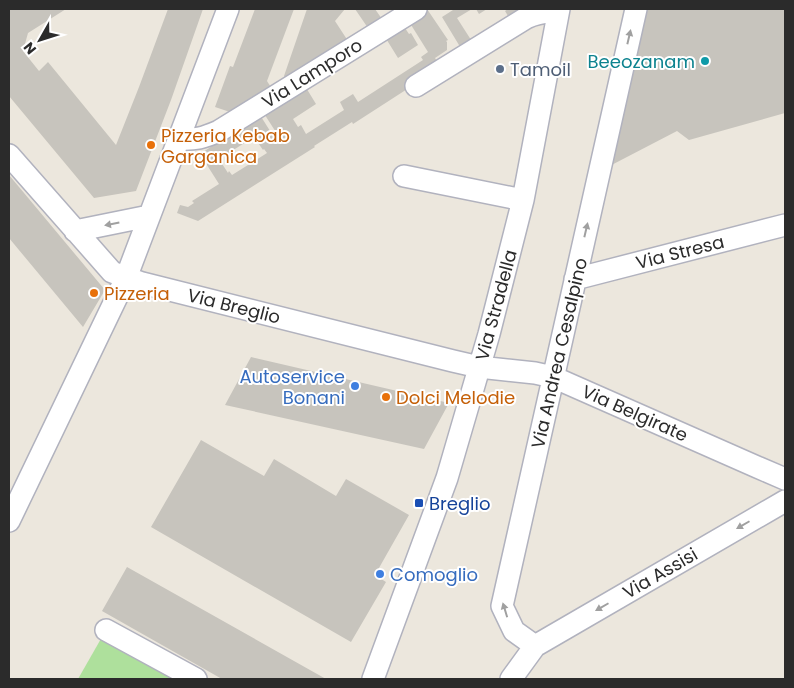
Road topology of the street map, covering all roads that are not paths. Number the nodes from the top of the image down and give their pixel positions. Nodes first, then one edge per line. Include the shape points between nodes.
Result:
1 (228, 9) edge
2 (416, 9) edge
3 (636, 9) edge
4 (559, 11) edge
5 (416, 86) dead end
6 (178, 139) junction
7 (9, 155) edge
8 (404, 176) dead end
9 (523, 200) junction
10 (149, 216) junction
11 (785, 226) edge
12 (75, 231) junction
13 (126, 278) junction
14 (575, 279) junction
15 (480, 367) junction
16 (553, 377) junction
17 (785, 478) edge
18 (785, 501) edge
19 (9, 521) edge
20 (106, 630) dead end
21 (535, 646) junction
22 (196, 679) edge
23 (373, 679) edge
24 (511, 679) edge

1 - 6 street
2 - 6 street, Via Lamporo via 219,130 194,140
14 -> 3 street, Via Andrea Cesalpino
4 - 5 street via 526,18
4 - 9 street, Via Stradella
6 - 10 street
7 - 12 street, Via Breglio
8 - 9 street
9 - 15 street, Via Stradella
10 -> 12 street
10 - 13 street
11 - 14 street, Via Stresa
12 - 13 street, Via Breglio via 112,272
13 - 15 street, Via Breglio
13 - 19 street
14 - 16 street, Via Andrea Cesalpino
15 - 16 street, Via Belgirate
15 - 23 street, Via Stradella via 447,478
16 - 17 street, Via Belgirate
21 -> 16 street, Via Andrea Cesalpino via 514,631 502,606
18 -> 21 street, Via Assisi
20 - 22 street
21 - 24 street

